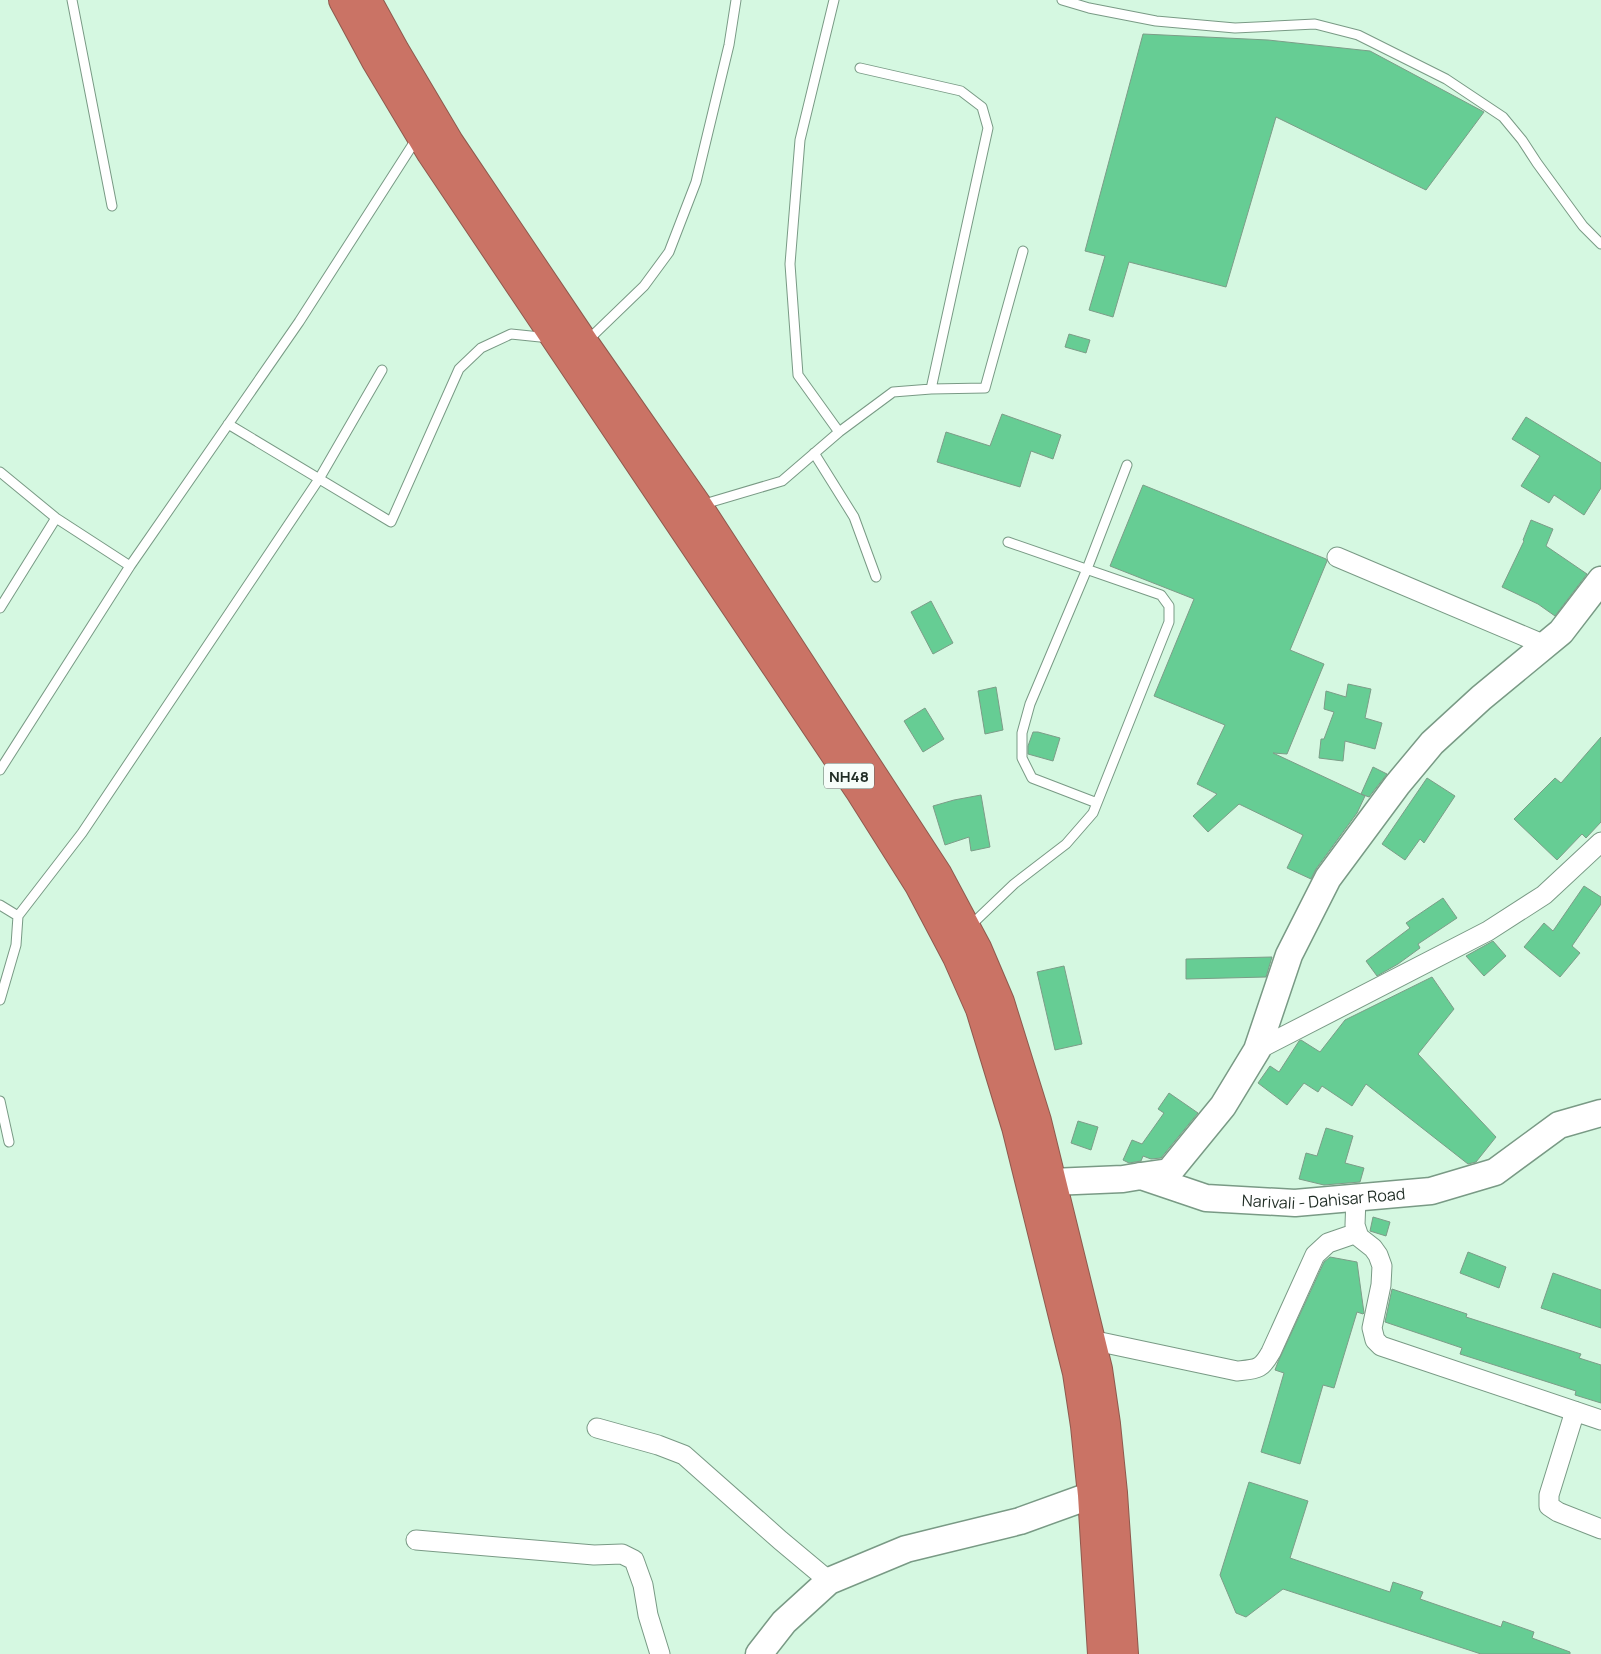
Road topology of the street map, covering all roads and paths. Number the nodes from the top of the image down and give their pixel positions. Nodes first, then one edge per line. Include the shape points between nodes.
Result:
1 (72, 0) edge
2 (343, 0) edge
3 (368, 0) edge
4 (736, 0) edge
5 (834, 0) edge
6 (1062, 0) edge
7 (860, 68) dead end
8 (428, 128) junction
9 (112, 206) dead end
10 (1601, 244) edge
11 (1023, 251) dead end
12 (556, 339) junction
13 (585, 344) junction
14 (382, 370) dead end
15 (931, 389) junction
16 (228, 424) junction
17 (839, 432) junction
18 (814, 453) junction
19 (1127, 465) dead end
20 (0, 472) edge
21 (319, 478) junction
22 (698, 506) junction
23 (56, 518) junction
24 (1008, 542) dead end
25 (1337, 557) dead end
26 (130, 566) junction
27 (1087, 569) junction
28 (876, 577) dead end
29 (1601, 580) edge
30 (0, 608) edge
31 (1545, 645) junction
32 (0, 770) edge
33 (1097, 803) junction
34 (1601, 842) edge
35 (0, 905) edge
36 (18, 916) junction
37 (967, 929) junction
38 (0, 1000) edge
39 (1258, 1050) junction
40 (0, 1101) edge
41 (1601, 1113) edge
42 (9, 1142) dead end
43 (1142, 1176) junction
44 (1042, 1186) junction
45 (1356, 1198) junction
46 (1357, 1233) junction
47 (1066, 1281) junction
48 (1091, 1340) junction
49 (1576, 1411) junction
50 (1601, 1420) edge
51 (597, 1428) dead end
52 (1103, 1494) junction
53 (1601, 1529) edge
54 (416, 1540) dead end
55 (829, 1581) junction
56 (660, 1654) edge
57 (759, 1654) edge
58 (1102, 1654) edge
59 (1124, 1654) edge

1 - 9 lane
2 - 8 highway, NH48 via 376,61
3 - 8 highway, NH48 via 395,50
4 - 13 lane via 729,45 696,182 669,252 644,286
5 - 17 lane via 800,140 790,264 798,375
6 - 10 lane via 1156,21 1235,28 1315,24 1358,35 1446,79 1503,117 1583,226
7 - 15 lane via 961,91 982,107 988,128
8 - 12 highway, NH48
8 - 13 highway, NH48
8 - 16 lane
11 - 15 lane via 985,388
12 - 21 lane via 511,334 481,348 459,369 391,522
12 - 44 highway, NH48 via 861,793 919,885 980,1009 1014,1118
13 - 22 highway, NH48
14 - 21 lane
15 - 17 lane via 893,392
16 - 21 lane
16 - 26 lane
17 - 18 lane
18 - 22 lane via 782,481
18 - 28 lane via 854,518
19 - 27 lane
20 - 23 lane
21 - 36 lane via 82,833
22 - 37 highway, NH48 via 938,874
23 - 26 lane
23 - 30 lane
24 - 27 lane
25 - 31 street
26 - 32 lane
27 - 33 lane via 1030,704 1022,733 1022,758 1032,778
27 - 33 lane via 1161,595 1169,606 1169,622
29 - 31 street via 1560,632
31 - 39 street via 1480,698 1432,743 1328,878 1289,955
33 - 37 lane via 1093,813 1066,844 1014,884
34 - 39 street via 1544,895 1488,931
35 - 36 lane
36 - 38 lane via 16,945
37 - 44 highway, NH48 via 1000,1002 1037,1121
39 - 43 street via 1223,1106 1169,1172
40 - 42 lane
41 - 45 street, Narivali - Dahisar Road via 1559,1125 1495,1172 1432,1191
43 - 44 street, Narivali - Dahisar Road
43 - 45 street, Narivali - Dahisar Road via 1206,1198 1295,1203
44 - 47 highway, NH48
45 - 46 street
46 - 48 street via 1328,1244 1315,1255 1272,1352 1256,1369 1237,1371
46 - 49 street via 1373,1248 1382,1266 1372,1328 1375,1340 1381,1346
47 - 48 highway, NH48
47 - 52 highway, NH48 via 1085,1426
48 - 52 highway, NH48 via 1106,1424
49 - 50 street
49 - 53 street via 1549,1495 1549,1506
51 - 55 street via 684,1455
52 - 55 street via 1020,1522 906,1549
52 - 58 highway, NH48
52 - 59 highway, NH48
54 - 56 street via 594,1555 622,1554 634,1560
55 - 57 street via 784,1622

